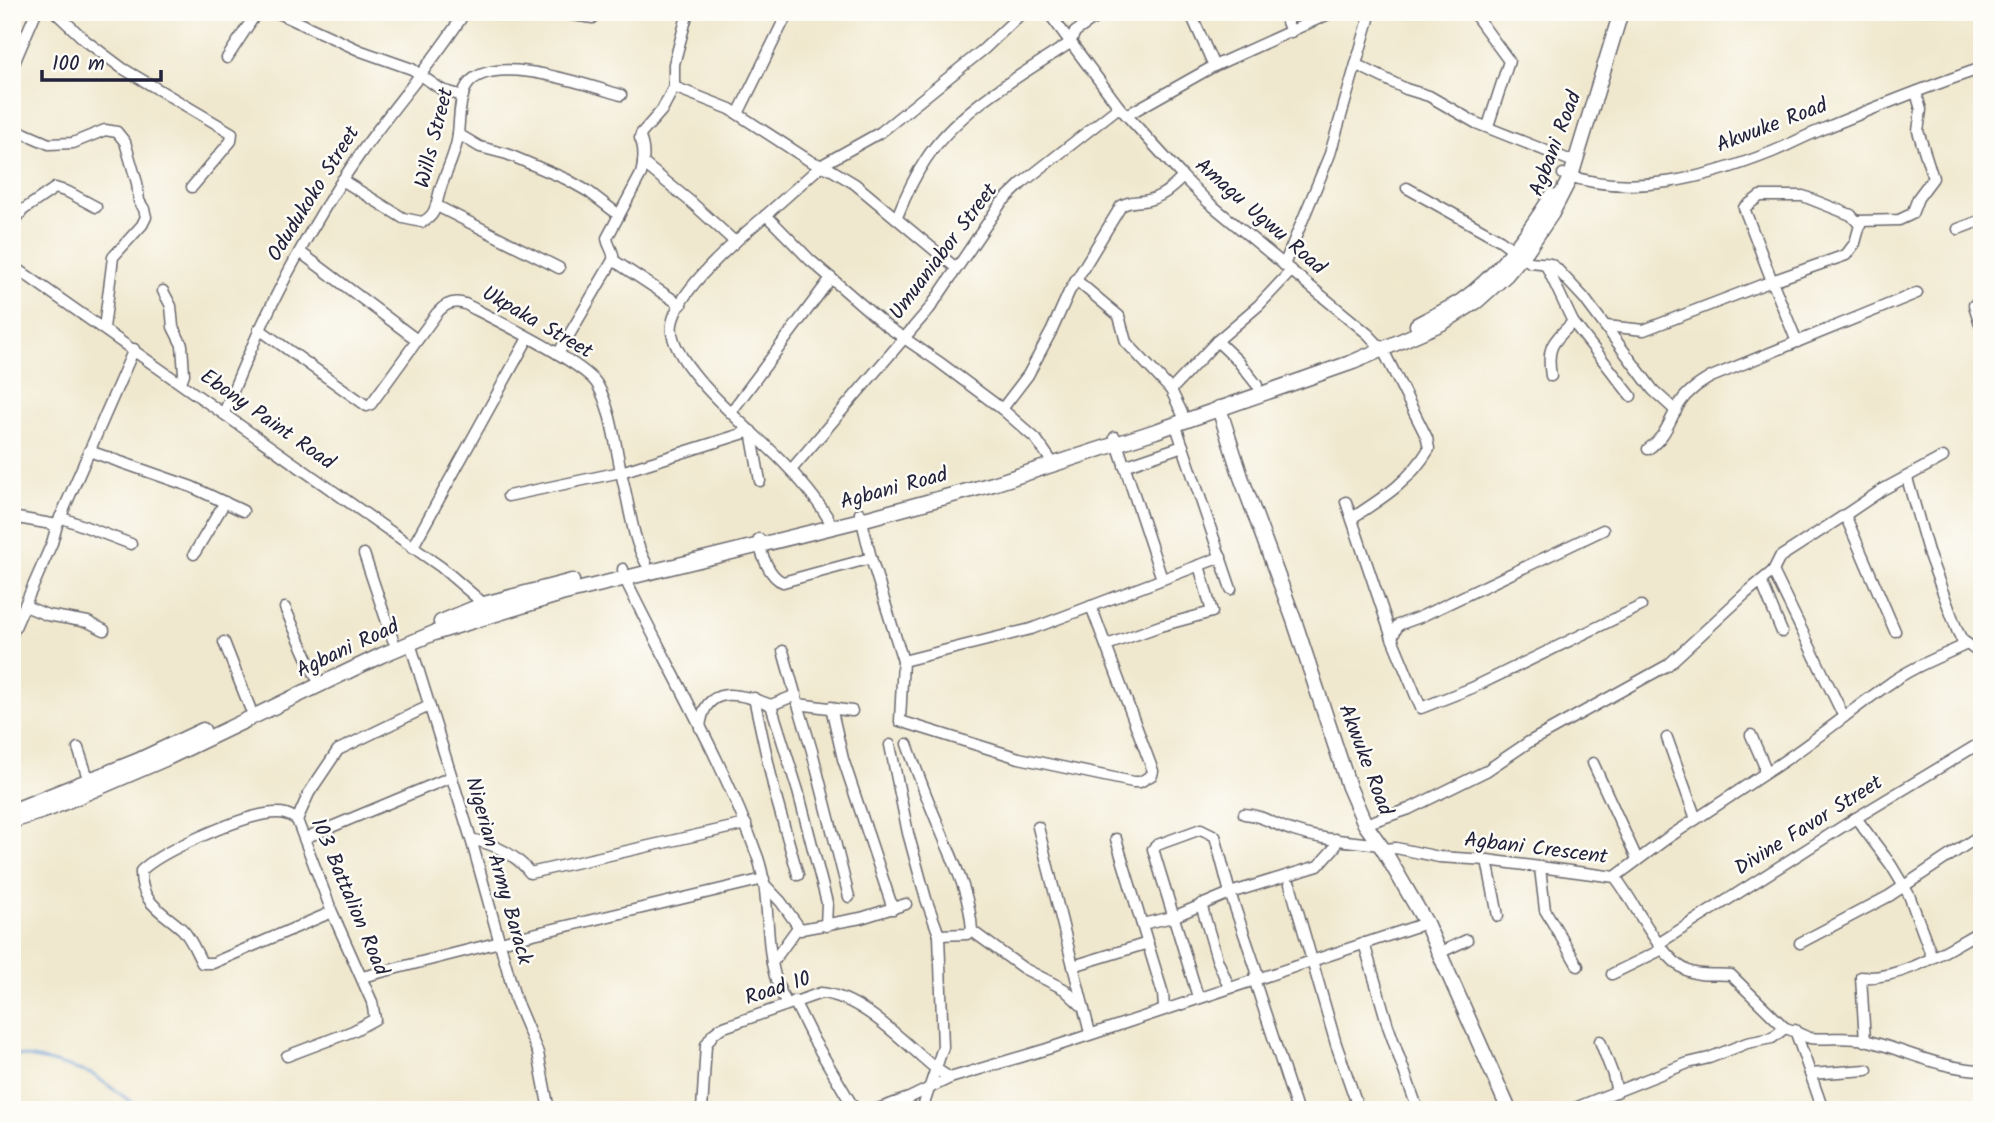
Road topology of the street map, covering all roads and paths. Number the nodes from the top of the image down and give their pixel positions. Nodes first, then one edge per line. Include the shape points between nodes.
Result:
1 (36, 12) edge
2 (55, 12) edge
3 (257, 12) edge
4 (276, 12) edge
5 (466, 12) edge
6 (552, 12) edge
7 (688, 12) edge
8 (788, 12) edge
9 (1023, 12) edge
10 (1048, 12) edge
11 (1104, 12) edge
12 (1190, 12) edge
13 (1283, 12) edge
14 (1333, 12) edge
15 (1371, 12) edge
16 (1473, 12) edge
17 (1611, 12) edge
18 (1621, 12) edge
19 (593, 18) dead end
20 (1291, 32) junction
21 (1070, 43) junction
22 (227, 58) dead end
23 (1357, 65) junction
24 (1214, 66) junction
25 (12, 68) edge
26 (1981, 71) edge
27 (420, 75) junction
28 (674, 87) junction
29 (1916, 92) junction
30 (621, 95) dead end
31 (463, 96) junction
32 (1123, 111) junction
33 (738, 114) junction
34 (1488, 126) junction
35 (12, 128) edge
36 (458, 134) junction
37 (643, 163) junction
38 (822, 166) junction
39 (1568, 170) junction
40 (1183, 177) junction
41 (342, 180) junction
42 (192, 187) dead end
43 (1407, 188) dead end
44 (437, 206) junction
45 (96, 208) dead end
46 (619, 215) junction
47 (766, 215) junction
48 (897, 217) junction
49 (1982, 220) edge
50 (1859, 221) junction
51 (12, 224) edge
52 (1958, 229) dead end
53 (735, 242) junction
54 (300, 252) junction
55 (1518, 254) junction
56 (614, 260) junction
57 (1545, 263) junction
58 (12, 265) edge
59 (559, 268) dead end
60 (956, 268) junction
61 (1288, 268) junction
62 (831, 278) junction
63 (1076, 280) junction
64 (1772, 281) junction
65 (163, 291) dead end
66 (1917, 293) dead end
67 (681, 304) junction
68 (1974, 305) dead end
69 (1573, 322) junction
70 (1606, 326) junction
71 (104, 328) junction
72 (258, 329) junction
73 (1982, 330) edge
74 (904, 337) junction
75 (528, 338) junction
76 (417, 340) junction
77 (1217, 341) junction
78 (1797, 342) junction
79 (1380, 347) junction
80 (134, 349) junction
81 (558, 354) junction
82 (1551, 376) dead end
83 (181, 383) junction
84 (1257, 385) junction
85 (1171, 390) junction
86 (1631, 396) dead end
87 (1218, 404) junction
88 (1002, 409) junction
89 (1675, 411) junction
90 (731, 412) junction
91 (224, 413) junction
92 (1179, 418) junction
93 (751, 431) junction
94 (1116, 440) junction
95 (1183, 446) junction
96 (1648, 449) dead end
97 (89, 451) junction
98 (1943, 457) dead end
99 (1050, 459) junction
100 (1124, 466) junction
101 (791, 470) junction
102 (621, 472) junction
103 (1907, 478) junction
104 (760, 481) dead end
105 (508, 496) dead end
106 (225, 502) junction
107 (1346, 502) dead end
108 (243, 511) dead end
109 (1845, 515) junction
110 (12, 517) edge
111 (861, 517) junction
112 (1352, 518) junction
113 (59, 521) junction
114 (832, 524) junction
115 (1603, 530) dead end
116 (760, 543) junction
117 (131, 544) dead end
118 (412, 548) junction
119 (194, 554) dead end
120 (364, 554) dead end
121 (1221, 557) junction
122 (871, 558) junction
123 (646, 563) junction
124 (1199, 565) junction
125 (1773, 571) junction
126 (623, 573) junction
127 (1162, 579) junction
128 (1761, 581) junction
129 (1231, 589) dead end
130 (25, 606) junction
131 (1091, 606) junction
132 (1641, 606) dead end
133 (285, 608) dead end
134 (486, 610) junction
135 (104, 630) dead end
136 (1895, 631) dead end
137 (1782, 632) dead end
138 (12, 634) edge
139 (1392, 638) junction
140 (393, 640) junction
141 (224, 642) dead end
142 (410, 643) junction
143 (1967, 644) junction
144 (1107, 645) junction
145 (783, 652) dead end
146 (1981, 652) edge
147 (903, 661) junction
148 (316, 677) junction
149 (754, 698) junction
150 (797, 700) junction
151 (771, 705) junction
152 (429, 706) junction
153 (831, 707) junction
154 (250, 708) junction
155 (852, 711) dead end
156 (1844, 717) junction
157 (700, 728) junction
158 (1751, 736) dead end
159 (1667, 738) dead end
160 (1982, 742) edge
161 (907, 744) dead end
162 (890, 745) dead end
163 (78, 748) dead end
164 (1593, 763) dead end
165 (1764, 774) junction
166 (451, 777) junction
167 (89, 781) junction
168 (12, 811) edge
169 (1244, 814) dead end
170 (1856, 818) junction
171 (1696, 819) junction
172 (297, 820) junction
173 (12, 821) edge
174 (746, 824) junction
175 (1366, 824) junction
176 (1038, 827) dead end
177 (1982, 834) edge
178 (305, 838) junction
179 (471, 839) junction
180 (1116, 839) dead end
181 (1335, 839) junction
182 (1382, 847) junction
183 (1637, 859) junction
184 (1487, 860) junction
185 (1540, 868) junction
186 (798, 875) dead end
187 (1615, 877) junction
188 (764, 882) junction
189 (1290, 884) dead end
190 (1904, 887) junction
191 (1230, 893) junction
192 (849, 897) dead end
193 (906, 904) dead end
194 (1201, 904) junction
195 (893, 909) junction
196 (332, 912) junction
197 (1498, 916) dead end
198 (1173, 917) junction
199 (1426, 923) junction
200 (1142, 924) junction
201 (825, 926) junction
202 (802, 930) junction
203 (1982, 930) edge
204 (972, 931) junction
205 (939, 935) junction
206 (1467, 940) dead end
207 (500, 942) junction
208 (1147, 943) junction
209 (1364, 943) junction
210 (1800, 943) dead end
211 (1660, 946) junction
212 (1439, 953) junction
213 (1932, 957) junction
214 (1311, 961) junction
215 (772, 964) junction
216 (1073, 966) junction
217 (1578, 966) dead end
218 (1612, 974) dead end
219 (362, 977) junction
220 (1254, 979) junction
221 (1229, 987) junction
222 (1198, 997) junction
223 (790, 1003) junction
224 (1082, 1005) junction
225 (1167, 1006) junction
226 (1790, 1029) junction
227 (1090, 1033) junction
228 (1600, 1041) dead end
229 (1865, 1041) junction
230 (287, 1056) dead end
231 (936, 1069) junction
232 (1867, 1069) dead end
233 (1982, 1070) edge
234 (1810, 1074) junction
235 (950, 1078) junction
236 (928, 1088) junction
237 (1617, 1093) junction
238 (549, 1110) edge
239 (702, 1110) edge
240 (855, 1110) edge
241 (875, 1110) edge
242 (922, 1110) edge
243 (1297, 1110) edge
244 (1359, 1110) edge
245 (1418, 1110) edge
246 (1509, 1110) edge
247 (1570, 1110) edge
248 (1823, 1110) edge

1 - 25 street
2 - 42 street via 122,68 232,133 231,141
3 - 22 street
4 - 27 street
5 - 27 street, Odudukoko Street
6 - 19 street
7 - 28 street via 674,64
8 - 33 street
9 - 38 street via 881,132
10 - 21 street, Amagu Ugwu Road
11 - 21 street via 1075,32
12 - 24 street
13 - 20 street
14 - 20 street, Umuaniabor Street
15 - 23 street
16 - 34 street via 1509,61
17 - 39 main road, Agbani Road
18 - 39 main road, Agbani Road
20 - 24 street, Umuaniabor Street
21 - 32 street, Amagu Ugwu Road
21 - 48 street via 953,128 926,159
23 - 34 street, Akwuke Road
23 - 61 street
24 - 32 street, Umuaniabor Street
26 - 29 street, Akwuke Road
27 - 31 street via 442,90
27 - 41 street, Odudukoko Street
28 - 33 street
28 - 37 street via 641,134
29 - 39 street, Akwuke Road via 1774,151 1698,176 1646,185 1614,184
29 - 50 street via 1921,110 1918,131 1933,178 1912,214 1899,220
30 - 31 street, Wills Street via 559,78 496,69 472,80
31 - 36 street, Wills Street
32 - 40 street, Amagu Ugwu Road
32 - 60 street, Umuaniabor Street via 1010,193
33 - 38 street
34 - 39 street, Akwuke Road
35 - 71 street via 49,144 73,143 105,130 117,132 125,142 146,217 113,257
36 - 44 street, Wills Street
36 - 46 street via 480,147 507,153 566,179
37 - 46 street via 642,174
37 - 53 street
38 - 47 street
38 - 48 street via 855,184
39 - 55 main road, Agbani Road via 1552,213
40 - 61 street, Amagu Ugwu Road
40 - 63 street via 1163,194 1121,206
41 - 44 street, Wills Street via 410,221 426,221
41 - 54 street, Odudukoko Street
43 - 55 street
44 - 59 street
45 - 51 street via 55,188 23,210
46 - 56 street via 607,238
47 - 53 street
47 - 62 street
48 - 60 street
49 - 52 street
50 - 64 street via 1857,239 1846,255
50 - 64 street via 1803,197 1760,196 1748,204 1745,210
53 - 67 street
54 - 72 street, Odudukoko Street
54 - 76 street
55 - 57 street via 1532,263
55 - 79 main road, Agbani Road via 1506,275 1462,311
56 - 67 street
56 - 81 street
57 - 69 street
57 - 70 street via 1562,273
58 - 71 street, Ebony Paint Road
60 - 74 street, Umuaniabor Street
61 - 77 street via 1259,305
61 - 79 street, Amagu Ugwu Road
62 - 74 street
62 - 90 street
63 - 85 street via 1119,316 1126,342
63 - 88 street via 1028,375
64 - 70 street via 1644,330
64 - 78 street
65 - 83 street via 183,345
66 - 78 street
67 - 90 street via 671,328 677,346 696,376
68 - 73 street
69 - 82 street via 1550,348
69 - 86 street
70 - 89 street via 1653,390
71 - 80 street, Ebony Paint Road
72 - 76 street, Ukpaka Street via 367,406
72 - 91 street, Odudukoko Street
74 - 88 street
74 - 101 street, Umuaniabor Street
75 - 76 street, Ukpaka Street via 457,302 443,306
75 - 81 street, Ukpaka Street
75 - 118 street
77 - 84 street
77 - 85 street
78 - 89 street via 1695,386
79 - 84 main road, Agbani Road
79 - 87 main road, Agbani Road
79 - 112 street via 1429,449 1400,486
80 - 83 street, Ebony Paint Road
80 - 97 street
81 - 102 street, Ukpaka Street via 589,374 598,387
83 - 91 street, Ebony Paint Road
84 - 87 main road, Agbani Road
85 - 92 street
87 - 92 main road, Agbani Road
87 - 175 main road, Akwuke Road via 1349,787
88 - 99 street via 1036,439
89 - 96 street via 1663,436
90 - 93 street
91 - 118 street, Ebony Paint Road
92 - 94 main road, Agbani Road
92 - 95 street
93 - 101 street
93 - 102 street
93 - 104 street
94 - 99 main road, Agbani Road
94 - 100 street
94 - 111 main road, Agbani Road via 993,484
95 - 100 street
95 - 121 street
97 - 106 street
97 - 113 street
98 - 103 street
99 - 111 main road, Agbani Road
100 - 127 street
101 - 114 street
102 - 105 street
102 - 123 street, Ukpaka Street
103 - 109 street
103 - 143 street via 1929,555 1957,630
106 - 108 street
106 - 119 street
107 - 112 street
109 - 125 street via 1790,549
109 - 136 street
110 - 113 street
111 - 114 main road, Agbani Road
111 - 122 street
112 - 139 street
113 - 117 street
113 - 130 street
114 - 116 main road, Agbani Road
115 - 139 street via 1398,625
116 - 122 street via 774,577 783,582
116 - 123 main road, Agbani Road
116 - 126 main road, Agbani Road
118 - 134 street, Ebony Paint Road
120 - 140 street
121 - 124 street
121 - 129 street
122 - 147 street
123 - 126 main road, Agbani Road
124 - 127 street
124 - 144 street via 1212,612
125 - 128 street
125 - 156 street
126 - 134 main road, Agbani Road
126 - 157 street
127 - 131 street
128 - 137 street
128 - 175 street via 1676,659 1646,679 1529,742 1486,771 1409,810
130 - 135 street
130 - 138 street
131 - 144 street
131 - 147 street via 1031,629
132 - 139 street via 1421,708
133 - 148 street
134 - 140 main road, Agbani Road
134 - 142 main road, Agbani Road
140 - 148 main road, Agbani Road
141 - 154 street
142 - 152 street, Nigerian Army Barack
142 - 173 main road, Agbani Road via 165,759
143 - 146 street
143 - 156 street via 1909,671
144 - 147 street via 1153,771 1140,782 1019,758 903,724 898,718
145 - 150 street
148 - 154 main road, Agbani Road
149 - 151 street
149 - 157 street via 721,695 701,715
149 - 186 street
150 - 151 street
150 - 153 street
150 - 192 street
151 - 201 street via 827,903
152 - 166 street, Nigerian Army Barack
152 - 172 street via 338,750
153 - 155 street
153 - 195 street via 843,759
154 - 167 main road, Agbani Road
156 - 165 street
157 - 174 street
158 - 165 street
159 - 171 street
160 - 170 street, Divine Favor Street
161 - 204 street via 960,873
162 - 205 street via 908,833
163 - 167 street
164 - 183 street
165 - 171 street
166 - 178 street
166 - 179 street, Nigerian Army Barack
167 - 168 main road, Agbani Road
169 - 181 street, Agbani Crescent
170 - 190 street
170 - 211 street, Divine Favor Street
171 - 183 street
172 - 178 street, 103 Battalion Road
172 - 196 street, 103 Battalion Road via 285,813 254,816 149,862 141,871 141,882 152,905 183,931 202,963 213,963
174 - 179 street via 530,873 509,853
174 - 188 street
175 - 182 main road, Akwuke Road
176 - 216 street
177 - 190 street
178 - 196 street, 103 Battalion Road
179 - 207 street, Nigerian Army Barack
180 - 200 street
181 - 182 street, Agbani Crescent
181 - 191 street via 1335,847 1318,866
182 - 184 street, Agbani Crescent
182 - 199 main road, Akwuke Road
183 - 187 street
184 - 185 street, Agbani Crescent
184 - 197 street
185 - 187 street, Agbani Crescent
185 - 217 street via 1545,910
187 - 211 street, Agbani Crescent
188 - 202 street
188 - 207 street
188 - 215 street
189 - 214 street
190 - 210 street
190 - 213 street
191 - 194 street
191 - 198 street via 1215,836 1200,829 1157,845 1153,849
191 - 220 street via 1257,972
193 - 195 street
194 - 198 street
194 - 221 street
195 - 201 street
196 - 219 street, 103 Battalion Road
198 - 200 street
198 - 222 street
199 - 209 street
199 - 212 main road, Akwuke Road
200 - 208 street
201 - 202 street
202 - 215 street via 792,933
203 - 213 street
204 - 205 street
204 - 224 street
205 - 231 street via 943,1047
206 - 212 street
207 - 219 street
207 - 238 street, Nigerian Army Barack via 516,1001 538,1053
208 - 216 street
208 - 225 street
209 - 214 street
209 - 245 street
211 - 218 street, Divine Favor Street
211 - 226 street, Agbani Crescent via 1688,970 1734,977
212 - 246 main road, Akwuke Road
213 - 229 street via 1882,977 1861,977
214 - 220 street
214 - 244 street
215 - 223 street via 780,993
216 - 224 street
219 - 230 street, 103 Battalion Road via 375,1012 373,1022
220 - 221 street
220 - 243 street
221 - 222 street
222 - 225 street
223 - 231 street, Road 10 via 821,993 846,999
223 - 239 street, Road 10 via 713,1034 706,1045
223 - 240 street
224 - 227 street
225 - 227 street
226 - 229 street via 1808,1038
226 - 234 street
226 - 237 street via 1688,1063
227 - 235 street
228 - 237 street
229 - 233 street via 1943,1066
231 - 235 street, Road 10
231 - 236 street
232 - 234 street
234 - 248 street
235 - 236 street
236 - 241 street
236 - 242 street
237 - 247 street

